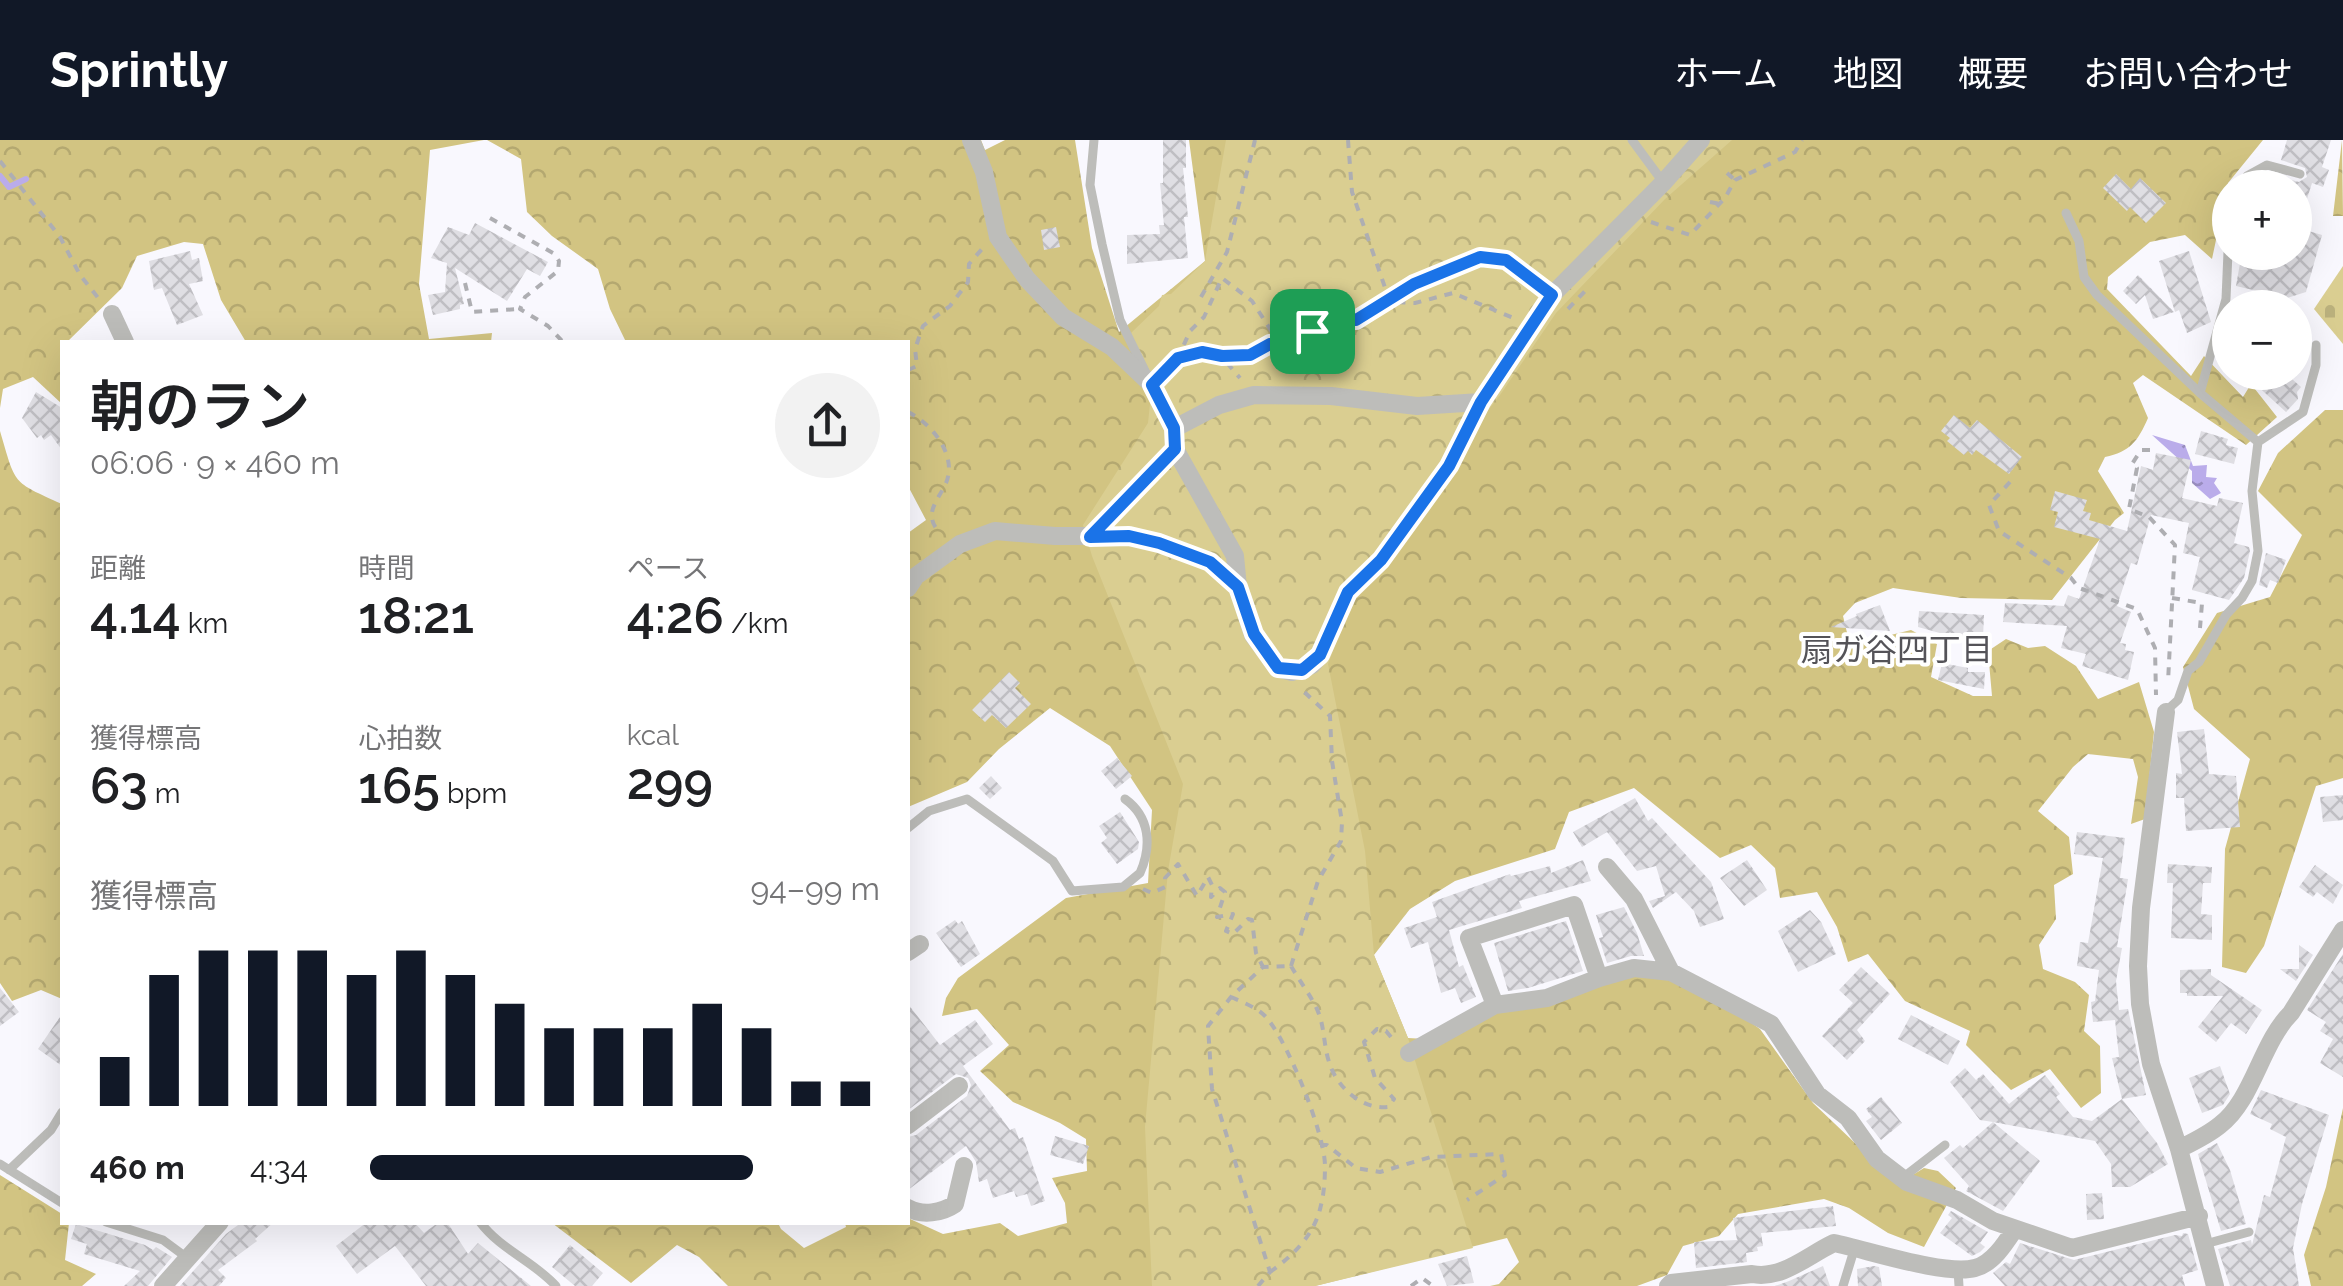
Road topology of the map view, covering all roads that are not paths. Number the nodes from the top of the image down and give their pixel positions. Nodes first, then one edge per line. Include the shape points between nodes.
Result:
1 (971, 140) edge
2 (1094, 140) edge
3 (1632, 140) edge
4 (1700, 140) edge
5 (2258, 170) edge
6 (2285, 170) edge
7 (1663, 183) junction
8 (2066, 213) dead end
9 (2227, 270) edge
10 (112, 314) road end
11 (124, 340) edge
12 (2316, 345) dead end
13 (1152, 385) junction
14 (2200, 393) junction
15 (1481, 402) junction
16 (1174, 428) junction
17 (2258, 442) junction
18 (910, 585) edge
19 (1238, 587) junction
20 (2165, 717) joint
21 (1125, 799) dead end
22 (910, 826) edge
23 (1607, 867) dead end
24 (2343, 930) edge
25 (1671, 972) junction
26 (1599, 978) junction
27 (1495, 1005) junction
28 (1409, 1053) road end
29 (960, 1086) dead end
30 (60, 1115) edge
31 (910, 1124) edge
32 (1945, 1145) dead end
33 (2180, 1150) junction
34 (964, 1166) dead end
35 (4, 1167) edge
36 (1900, 1179) junction
37 (60, 1202) edge
38 (910, 1209) edge
39 (2198, 1216) junction
40 (116, 1225) edge
41 (217, 1225) edge
42 (482, 1225) edge
43 (2014, 1230) junction
44 (2249, 1232) dead end
45 (2205, 1244) junction
46 (1855, 1248) junction
47 (186, 1257) junction
48 (1959, 1278) edge
49 (1764, 1281) edge
50 (166, 1285) edge
51 (556, 1286) edge
52 (1668, 1286) edge
53 (1843, 1286) edge
54 (2215, 1286) edge

1 - 13 street via 998,237 1026,279 1063,317 1112,346
2 - 13 lane via 1090,185 1120,320
3 - 7 lane
4 - 7 street
5 - 6 lane
7 - 15 street via 1552,295
8 - 14 lane via 2079,241 2084,278
9 - 14 lane via 2226,300
10 - 11 street
12 - 17 lane via 2303,412
13 - 16 street
14 - 17 lane
15 - 16 street via 1417,406 1254,395
15 - 19 street via 1439,480 1381,560 1348,592 1320,655 1302,670 1278,668 1254,634
16 - 19 street via 1175,449 1235,556
17 - 20 lane via 2252,581 2188,670
18 - 19 street via 960,544 995,531 1129,536 1210,562
20 - 33 street via 2138,966 2151,1064
21 - 22 lane via 1145,820 1147,838 1140,873 1122,887 1072,891 1052,860 967,799 929,811
23 - 25 street via 1634,899
24 - 33 street via 2222,1124
25 - 26 street via 1634,968
25 - 36 street via 1771,1024 1817,1094 1848,1118
26 - 27 street via 1548,998
26 - 27 street via 1574,905 1469,938
27 - 28 street
29 - 31 street
30 - 35 lane
32 - 36 lane
33 - 39 street
34 - 38 street via 954,1204 936,1212
35 - 37 lane
36 - 43 street
39 - 43 street via 2072,1248
39 - 45 street
40 - 47 lane via 163,1240
41 - 47 street
42 - 51 lane
43 - 48 street via 1979,1268
44 - 45 lane
45 - 54 street
46 - 48 street
46 - 49 street via 1834,1244
46 - 53 lane
47 - 50 street
49 - 52 street via 1752,1274

